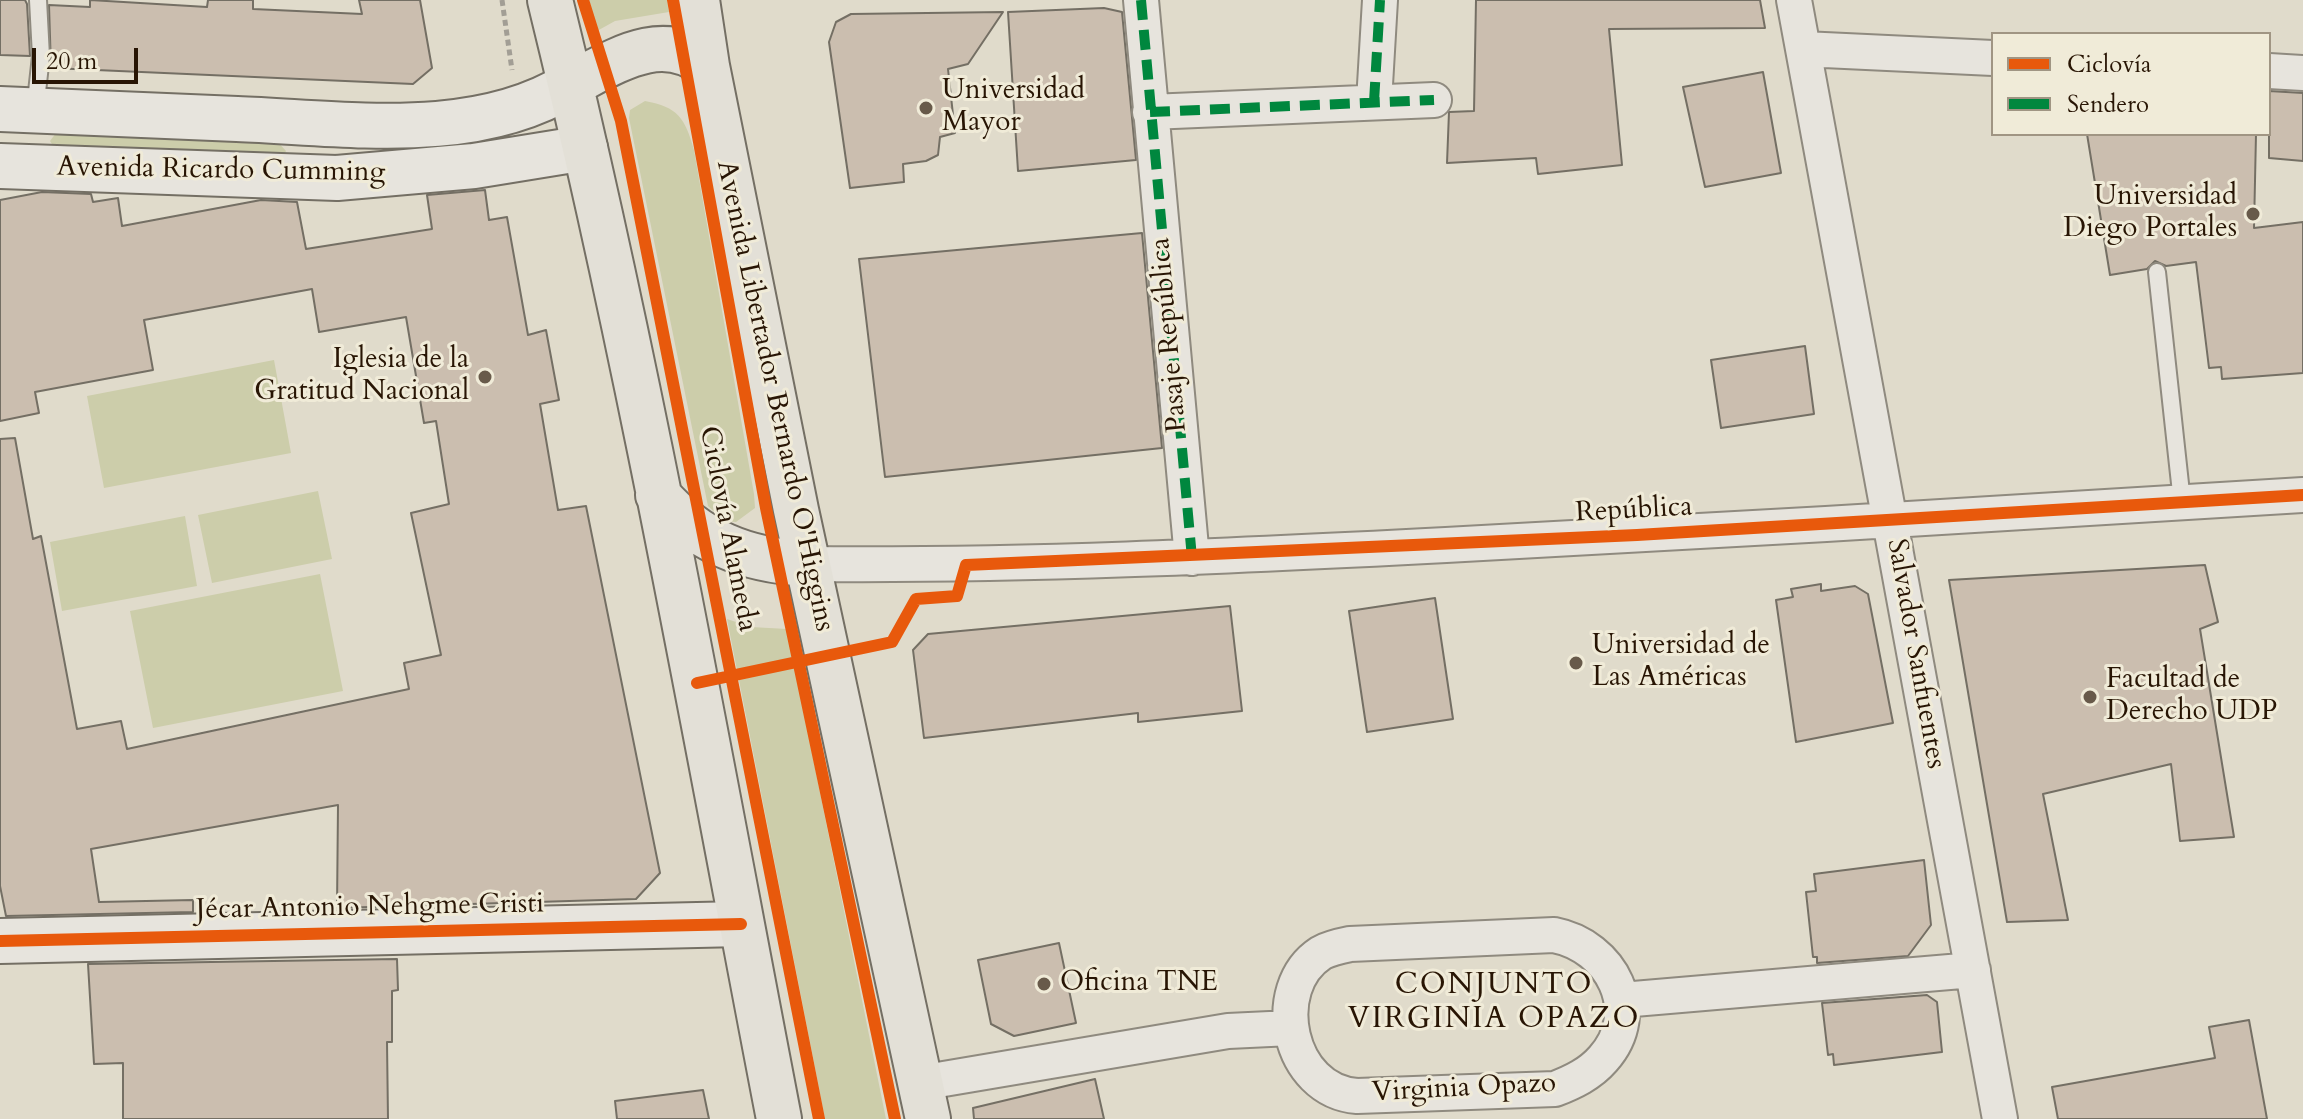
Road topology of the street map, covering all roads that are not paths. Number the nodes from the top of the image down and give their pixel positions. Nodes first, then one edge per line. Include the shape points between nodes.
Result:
1 (38, 0) edge
2 (550, 0) edge
3 (697, 0) edge
4 (1141, 0) edge
5 (1380, 0) edge
6 (1794, 0) edge
7 (1803, 49) junction
8 (1991, 58) edge
9 (707, 66) junction
10 (2271, 71) edge
11 (2303, 73) edge
12 (571, 84) junction
13 (1434, 100) dead end
14 (1374, 102) junction
15 (17, 110) edge
16 (1150, 112) junction
17 (585, 148) junction
18 (16, 167) edge
19 (2157, 272) dead end
20 (658, 495) junction
21 (2303, 495) edge
22 (2182, 502) junction
23 (1890, 522) junction
24 (1192, 558) junction
25 (807, 564) junction
26 (741, 924) junction
27 (0, 941) edge
28 (1973, 970) junction
29 (1622, 1000) junction
30 (1291, 1028) junction
31 (924, 1101) edge
32 (779, 1119) edge
33 (2000, 1119) edge

1 - 15 lane via 41,56
2 - 12 main road
3 - 9 main road, Avenida Libertador Bernardo O'Higgins
4 - 16 street, Pasaje República
5 - 14 street
6 - 7 street, Salvador Sanfuentes
7 - 8 street
7 - 23 street, Salvador Sanfuentes
9 - 12 main road via 681,50 660,47 615,61
9 - 25 main road, Avenida Libertador Bernardo O'Higgins
10 - 11 street
12 - 15 main road, Avenida Ricardo Cumming via 518,110 444,122
12 - 17 main road
13 - 14 street
14 - 16 street
15 - 18 main road
16 - 24 street, Pasaje República
17 - 18 main road, Avenida Ricardo Cumming via 360,177
17 - 20 main road
19 - 22 lane
20 - 25 main road via 677,517 725,548
20 - 26 main road
21 - 22 street, República
22 - 23 street, República
23 - 24 street, República
23 - 28 street, Salvador Sanfuentes
24 - 25 street, República
25 - 31 main road, Avenida Libertador Bernardo O'Higgins
26 - 27 main road, Jécar Antonio Nehgme Cristi
26 - 32 main road
28 - 29 street
28 - 33 street, Salvador Sanfuentes
29 - 30 street via 1609,969 1577,939 1540,935 1350,944 1332,948 1312,962 1296,991
29 - 30 street, Virginia Opazo via 1620,1024 1605,1057 1555,1089 1343,1095 1315,1079 1300,1057
30 - 31 street via 1228,1031

